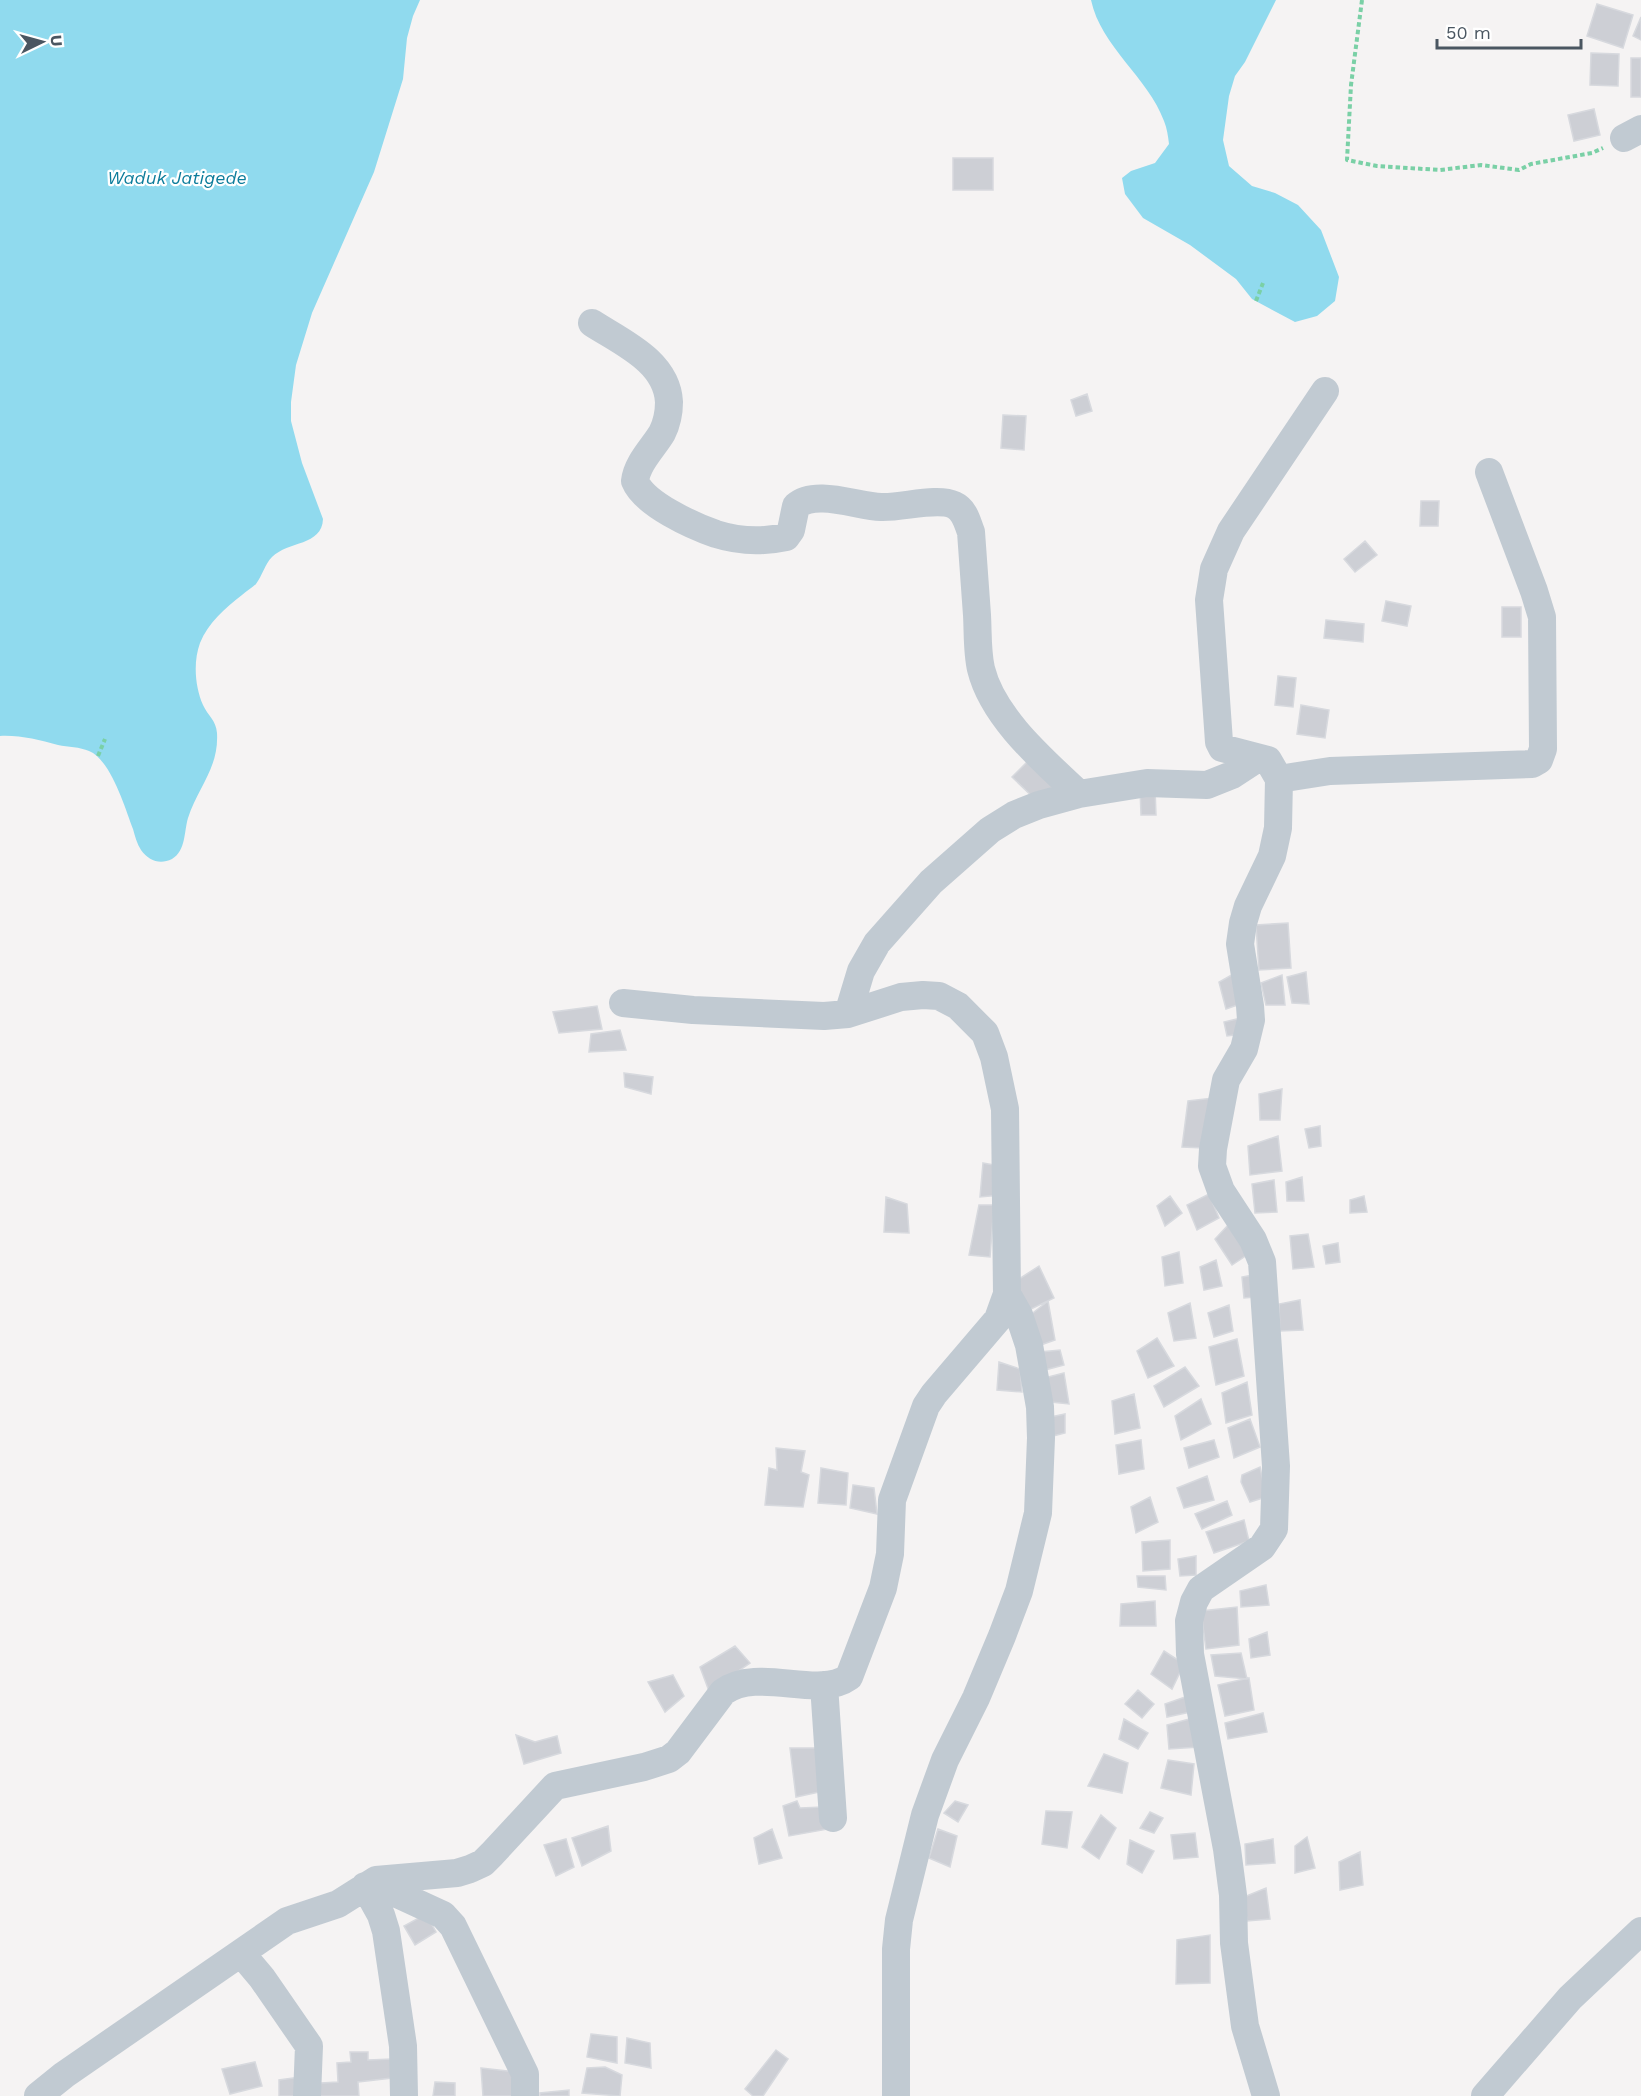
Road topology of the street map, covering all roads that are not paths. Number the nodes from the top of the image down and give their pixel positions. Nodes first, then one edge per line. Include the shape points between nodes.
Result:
1 (592, 323) dead end
2 (1325, 391) dead end
3 (1489, 472) dead end
4 (1258, 758) junction
5 (1279, 778) junction
6 (1079, 794) junction
7 (623, 1004) dead end
8 (848, 1014) junction
9 (1007, 1294) junction
10 (824, 1685) junction
11 (832, 1818) dead end
12 (370, 1883) junction
13 (1641, 1931) edge
14 (241, 1953) junction
15 (38, 2096) edge
16 (307, 2096) edge
17 (404, 2096) edge
18 (525, 2096) edge
19 (896, 2096) edge
20 (1266, 2096) edge
21 (1485, 2096) edge

1 - 6 street via 651,362 664,382 668,419 635,481 650,500 680,518 716,534 760,540 786,537 796,506 809,499 881,507 945,502 960,509 971,532 978,645 987,685 1022,738
2 - 4 street via 1231,531 1210,585 1219,742 1222,748
3 - 5 street via 1542,617 1543,749 1539,760 1532,765 1330,771
4 - 5 street via 1268,760
4 - 6 street via 1207,785 1148,783
5 - 20 street via 1278,828 1272,856 1248,906 1240,944 1251,1020 1244,1048 1226,1080 1212,1167 1221,1191 1253,1240 1262,1262 1276,1466 1274,1529 1262,1547 1201,1589 1189,1621 1190,1654 1227,1849 1244,2016
6 - 8 street via 1014,815 960,855 877,943 861,971
7 - 8 street via 765,1014
8 - 9 street via 901,997 939,996 958,1006 985,1033 1005,1108
9 - 10 street via 998,1319 926,1406 892,1500 890,1554 883,1588 849,1677
9 - 19 street via 1026,1337 1040,1407 1038,1514 1019,1591 925,1815 898,1920
10 - 11 street
10 - 12 street via 746,1682 731,1686 669,1759 555,1786 483,1863 457,1873
12 - 14 street via 338,1904 287,1921
12 - 17 street via 386,1931 403,2046
12 - 18 street via 443,1915 453,1926 525,2074
13 - 21 street via 1570,1998
14 - 15 street
14 - 16 street via 309,2046

